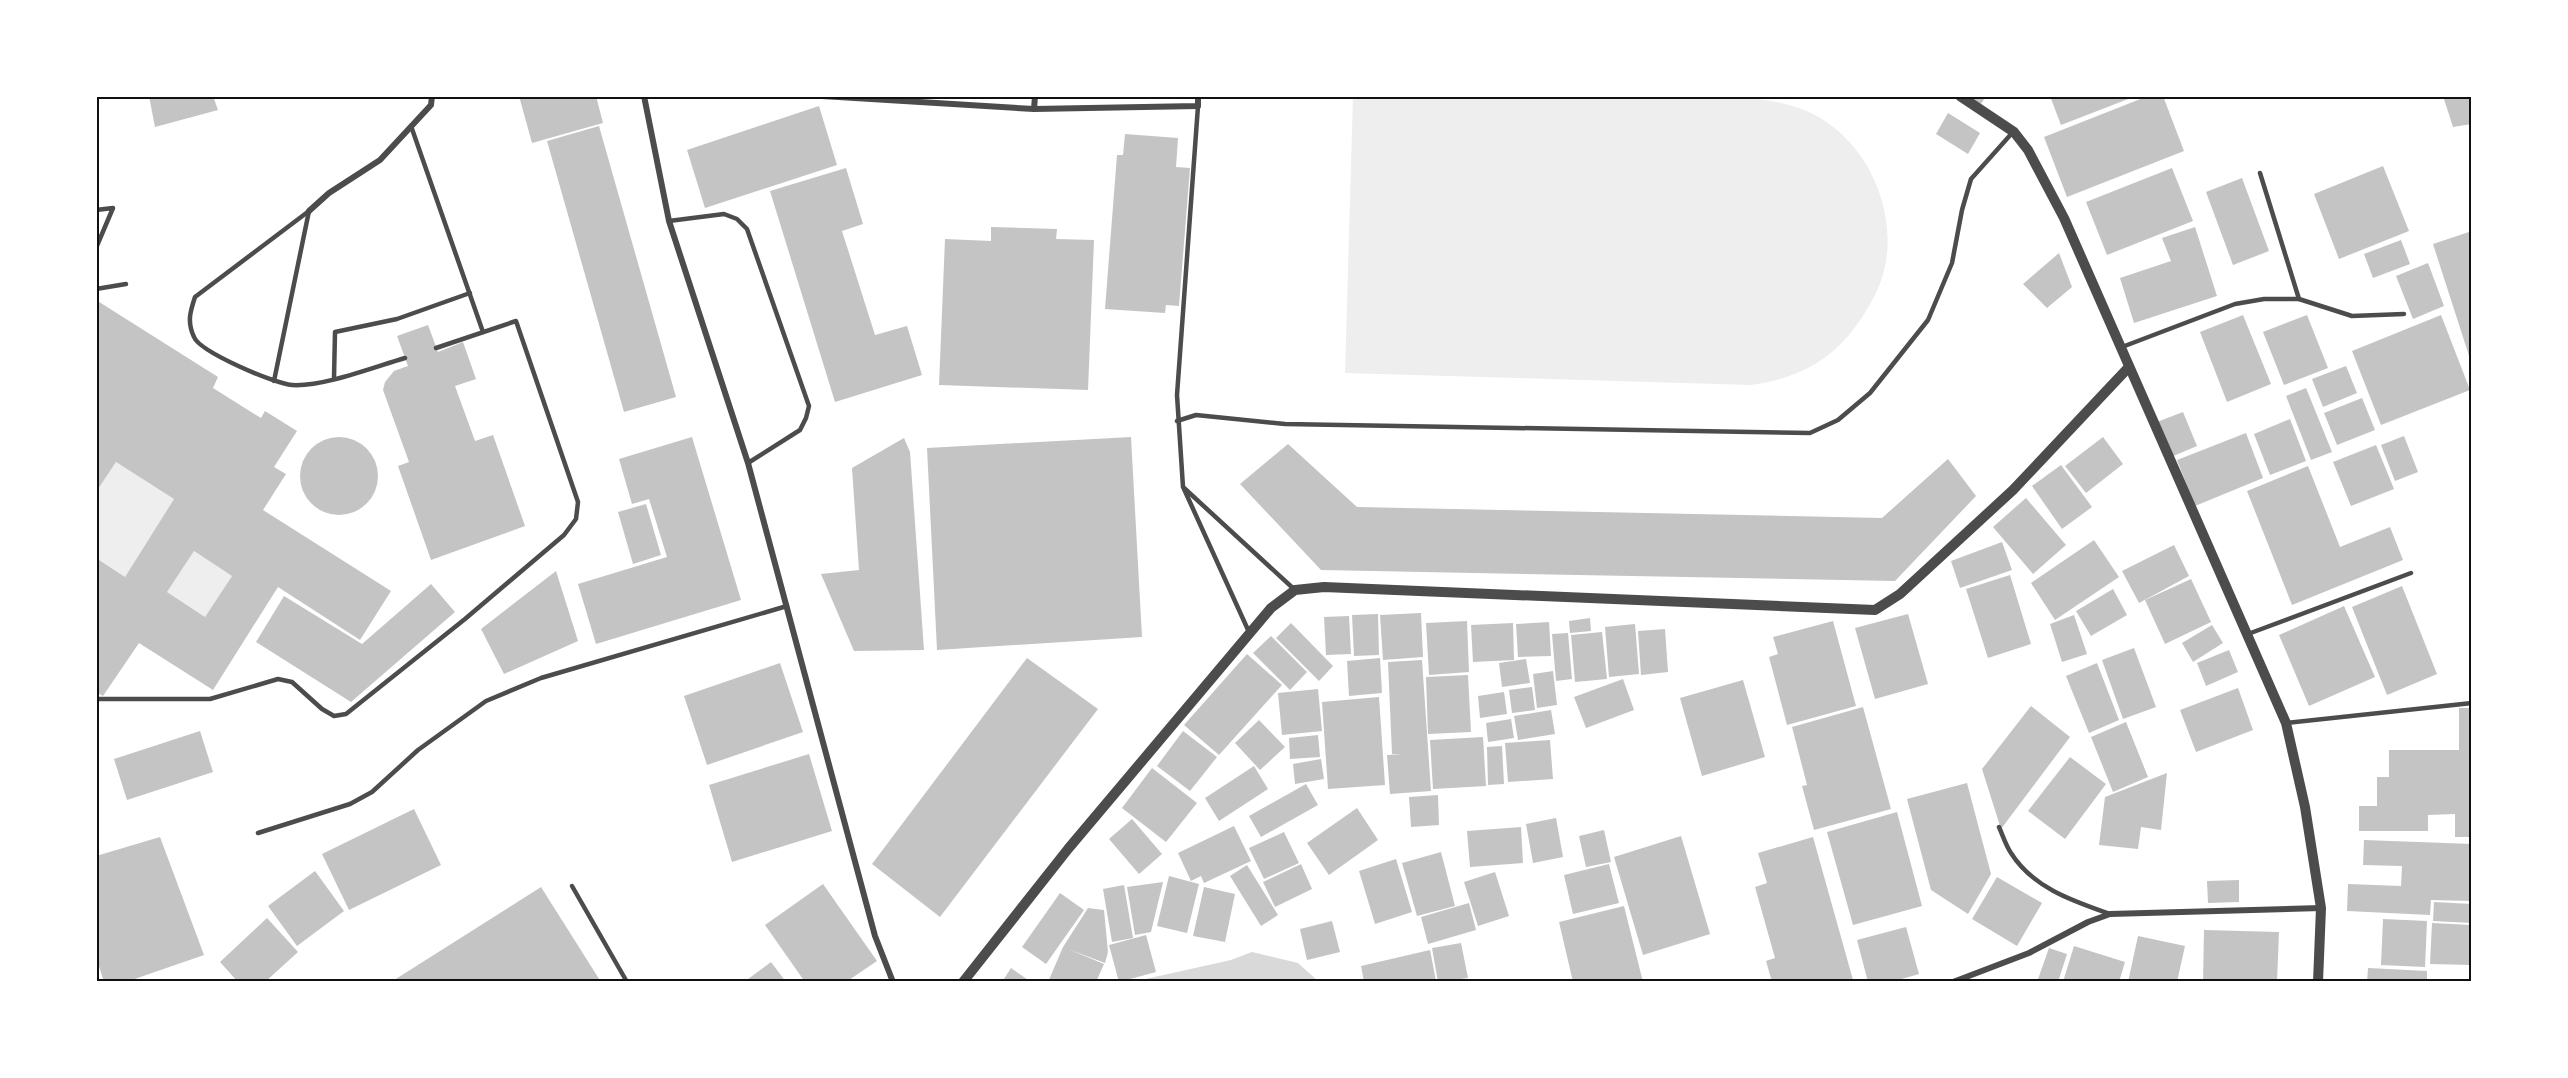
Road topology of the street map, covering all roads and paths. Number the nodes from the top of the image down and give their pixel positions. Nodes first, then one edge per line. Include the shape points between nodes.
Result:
1 (432, 96) edge
2 (644, 96) edge
3 (822, 96) edge
4 (1035, 96) edge
5 (1198, 96) edge
6 (1960, 96) edge
7 (1198, 106) junction
8 (1035, 109) junction
9 (411, 126) junction
10 (2014, 132) junction
11 (2260, 173) dead end
12 (96, 210) edge
13 (309, 211) junction
14 (669, 221) junction
15 (96, 248) edge
16 (126, 284) dead end
17 (96, 289) edge
18 (470, 293) junction
19 (2299, 299) junction
20 (2404, 314) dead end
21 (483, 332) junction
22 (436, 348) dead end
23 (2120, 348) junction
24 (405, 358) dead end
25 (2128, 368) junction
26 (334, 378) junction
27 (274, 381) junction
28 (1177, 421) junction
29 (748, 463) junction
30 (1183, 487) junction
31 (2411, 573) dead end
32 (1295, 590) junction
33 (787, 606) junction
34 (1250, 633) junction
35 (2245, 635) junction
36 (96, 699) edge
37 (2472, 703) edge
38 (2286, 723) junction
39 (1999, 827) dead end
40 (258, 833) dead end
41 (572, 886) dead end
42 (2321, 908) junction
43 (2110, 914) junction
44 (627, 982) edge
45 (893, 982) edge
46 (963, 982) edge
47 (1953, 982) edge
48 (2318, 982) edge

1 - 9 street via 431,105
2 - 14 street
3 - 8 street
4 - 8 street
5 - 7 street
6 - 10 street
7 - 8 street
7 - 28 lane
9 - 13 street via 380,160
9 - 18 lane
10 - 23 street via 2028,150 2064,218
10 - 28 lane via 1971,179 1952,263 1928,320 1870,393 1838,420 1810,432 1285,424 1196,415
11 - 19 lane
12 - 15 lane via 113,208
13 - 27 lane
13 - 27 lane via 195,297 188,318 194,340 211,353
14 - 29 street
14 - 29 lane via 724,214 738,219 747,229 809,406 800,430
16 - 17 lane
18 - 21 lane
18 - 26 lane via 397,319 335,332
19 - 20 lane via 2352,316
19 - 23 lane via 2235,304
21 - 22 lane
21 - 36 lane via 516,321 578,502 576,519 564,535 346,714 334,716 292,682 278,679 210,699
23 - 25 street
24 - 26 lane
25 - 32 street via 2013,490 1900,594 1875,610 1324,587
25 - 35 street
26 - 27 lane via 293,385
28 - 30 lane
29 - 33 street
30 - 32 lane
30 - 34 lane
31 - 35 lane
32 - 34 street via 1271,608
33 - 40 lane via 541,678 486,702 418,750 372,792 350,804
33 - 45 street via 874,936
34 - 46 street via 1068,849
35 - 38 street
37 - 38 lane
38 - 42 street via 2305,807
39 - 43 lane via 2010,853 2032,878 2068,900
41 - 44 lane
42 - 43 street
42 - 48 street
43 - 47 street via 2029,953

